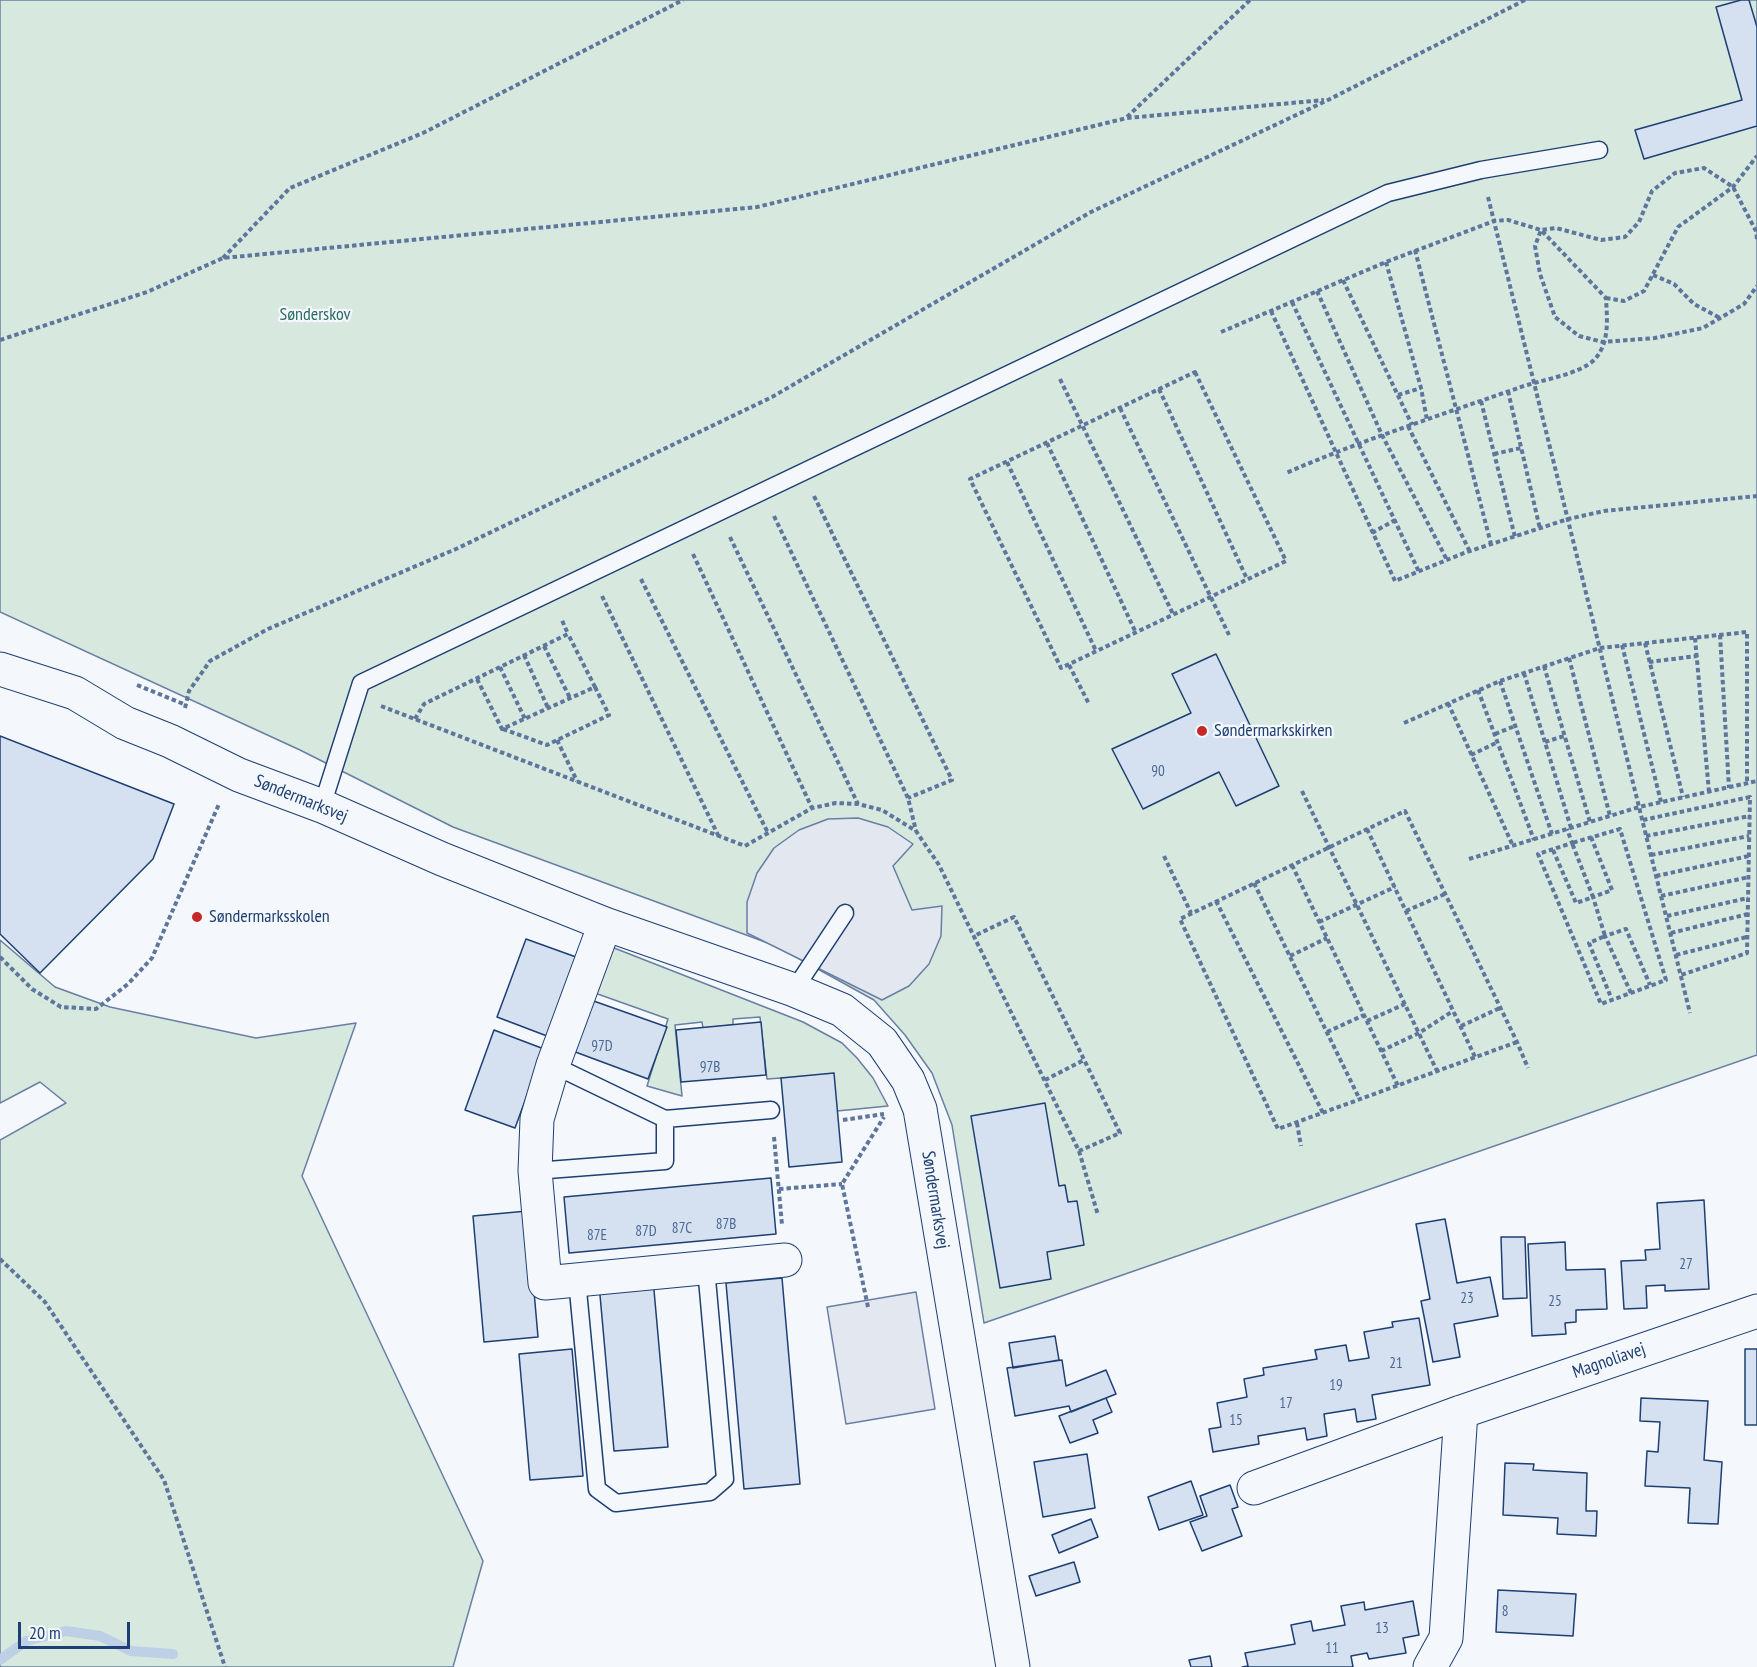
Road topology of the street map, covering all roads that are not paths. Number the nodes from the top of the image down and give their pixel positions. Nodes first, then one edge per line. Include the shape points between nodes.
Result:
1 (1599, 150) dead end
2 (0, 669) edge
3 (322, 806) junction
4 (845, 913) dead end
5 (605, 924) junction
6 (794, 990) junction
7 (553, 1065) junction
8 (771, 1110) road end
9 (665, 1119) junction
10 (535, 1172) junction
11 (785, 1260) road end
12 (706, 1268) junction
13 (577, 1280) junction
14 (1757, 1311) edge
15 (1461, 1412) junction
16 (1254, 1488) dead end
17 (1013, 1667) edge
18 (1430, 1667) edge

1 - 3 lane via 1481,170 1388,193 362,683
2 - 3 street, Søndermarksvej via 75,693 125,723 239,775
3 - 5 street, Søndermarksvej
4 - 6 lane
5 - 6 street, Søndermarksvej
5 - 7 street
6 - 17 street, Søndermarksvej via 842,1010 882,1042 908,1080 920,1109
7 - 9 lane
7 - 10 street via 537,1119
8 - 9 lane
9 - 10 lane via 665,1161
10 - 13 street via 545,1283
11 - 12 street
12 - 13 street
12 - 13 lane via 725,1479 710,1492 616,1503 597,1489
14 - 15 street, Magnoliavej
15 - 16 street, Magnoliavej
15 - 18 street via 1446,1638

